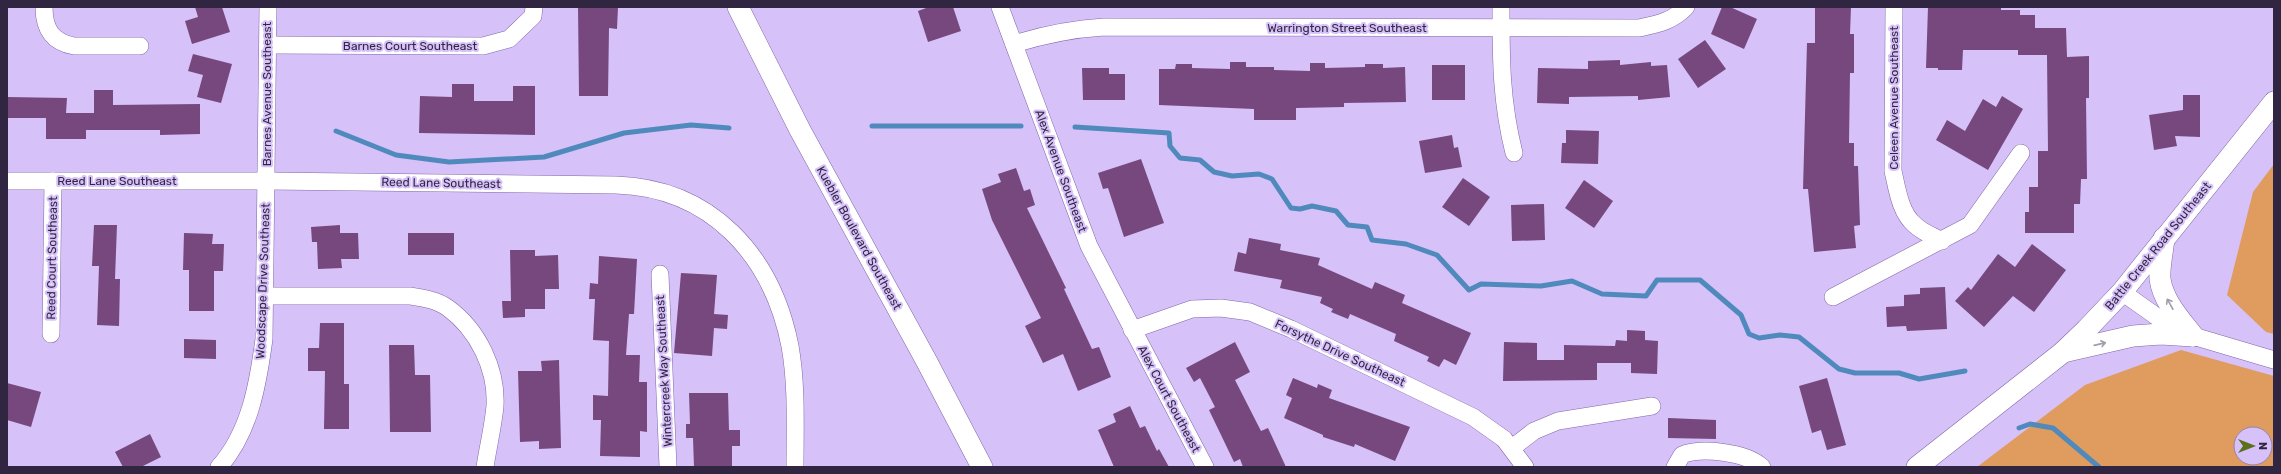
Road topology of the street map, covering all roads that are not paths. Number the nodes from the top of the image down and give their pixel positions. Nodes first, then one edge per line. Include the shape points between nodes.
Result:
1 (44, 7) edge
2 (268, 7) edge
3 (534, 7) edge
4 (738, 7) edge
5 (1000, 7) edge
6 (1502, 7) edge
7 (1894, 7) edge
8 (1683, 10) edge
9 (1501, 28) junction
10 (1014, 44) junction
11 (268, 45) junction
12 (140, 46) dead end
13 (2274, 102) edge
14 (1514, 153) dead end
15 (2021, 153) dead end
16 (7, 181) edge
17 (53, 181) junction
18 (266, 181) junction
19 (2164, 238) junction
20 (1942, 241) junction
21 (660, 274) dead end
22 (2122, 292) junction
23 (265, 296) junction
24 (1833, 297) dead end
25 (1132, 330) junction
26 (51, 334) dead end
27 (2193, 336) junction
28 (2062, 353) junction
29 (2274, 360) edge
30 (1652, 406) dead end
31 (1512, 448) junction
32 (219, 467) edge
33 (484, 467) edge
34 (668, 467) edge
35 (795, 467) edge
36 (982, 467) edge
37 (1205, 467) edge
38 (1525, 467) edge
39 (1675, 467) edge
40 (1762, 467) edge
41 (1917, 467) edge

1 - 12 street via 47,29 54,38 65,44
2 - 11 street, Barnes Avenue Southeast
3 - 11 street, Barnes Court Southeast via 533,16 509,39 476,47
4 - 36 main road, Kuebler Boulevard Southeast via 803,137
5 - 10 street, Alex Avenue Southeast
6 - 9 street
7 - 20 street, Celeen Avenue Southeast via 1893,171 1908,217 1915,225
8 - 9 street, Warrington Street Southeast via 1664,23 1639,28
9 - 10 street, Warrington Street Southeast via 1104,27 1074,28
9 - 14 street via 1502,88 1505,116
10 - 25 street, Alex Avenue Southeast via 1089,246
11 - 18 street, Barnes Avenue Southeast
13 - 19 main road, Battle Creek Road Southeast
15 - 20 street via 1970,225
16 - 17 street, Reed Lane Southeast
17 - 18 street, Reed Lane Southeast
17 - 26 street, Reed Court Southeast
18 - 23 street, Woodscape Drive Southeast
18 - 35 street, Reed Lane Southeast via 616,185 659,190 686,200 709,213 744,246 755,259 773,292 790,347
19 - 22 main road, Battle Creek Road Southeast
27 -> 19 main road via 2172,308 2162,286 2160,278
20 - 24 street
21 - 34 street, Wintercreek Way Southeast
22 - 27 street via 2167,324
22 - 28 main road, Battle Creek Road Southeast
23 - 32 street, Woodscape Drive Southeast via 260,372 252,403 237,442
23 - 33 street via 410,296 430,300 447,308 475,335 492,376 495,406
25 - 31 street, Forsythe Drive Southeast via 1192,309 1221,308 1250,312 1291,329 1473,417 1490,427
25 - 37 street, Alex Court Southeast
28 -> 27 main road via 2133,336
27 - 29 street
28 - 41 main road, Battle Creek Road Southeast
30 - 31 street via 1558,421 1534,432
31 - 38 street, Forsythe Drive Southeast
39 - 40 street via 1682,455 1710,451 1746,457

